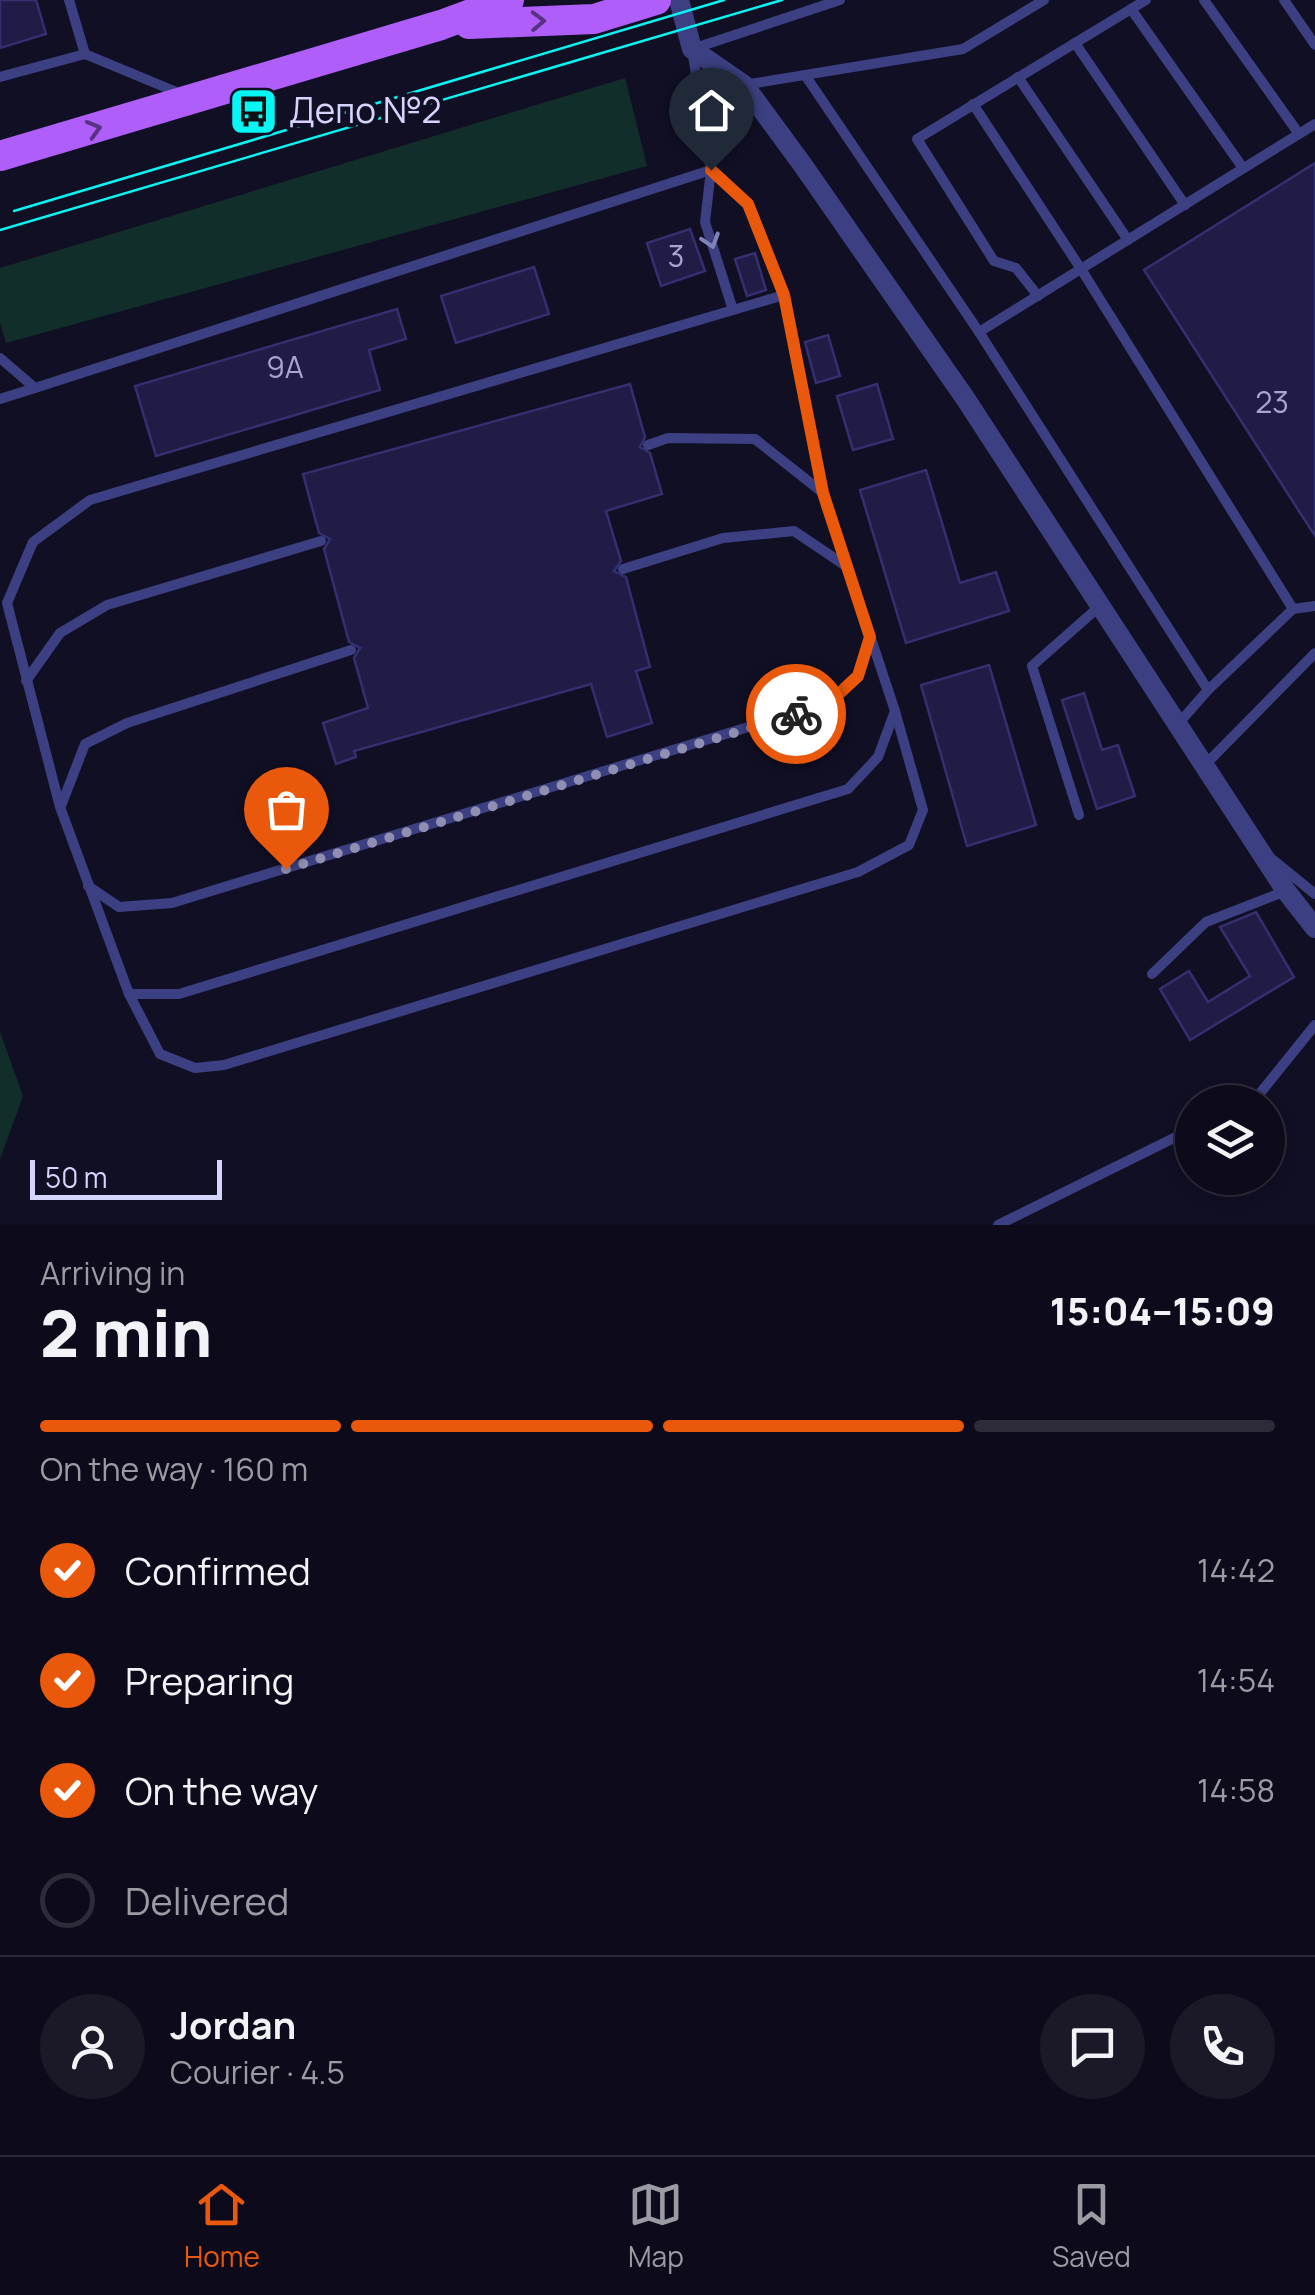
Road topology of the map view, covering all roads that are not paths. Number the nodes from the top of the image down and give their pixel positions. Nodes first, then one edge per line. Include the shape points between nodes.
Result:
1 (69, 0) edge
2 (478, 0) edge
3 (509, 0) edge
4 (656, 0) edge
5 (679, 0) edge
6 (840, 0) edge
7 (1044, 0) edge
8 (1146, 0) edge
9 (1204, 0) edge
10 (1284, 0) edge
11 (1131, 9) junction
12 (441, 25) junction
13 (1075, 43) junction
14 (1315, 46) edge
15 (692, 49) junction
16 (85, 54) junction
17 (806, 75) junction
18 (0, 77) edge
19 (1018, 78) junction
20 (744, 85) junction
21 (194, 100) junction
22 (973, 104) junction
23 (1315, 124) edge
24 (1299, 134) junction
25 (0, 156) edge
26 (1244, 168) junction
27 (711, 170) junction
28 (1184, 205) junction
29 (1128, 240) junction
30 (1081, 269) junction
31 (784, 295) junction
32 (1038, 296) junction
33 (733, 310) junction
34 (979, 332) junction
35 (0, 358) edge
36 (35, 388) junction
37 (0, 399) edge
38 (648, 445) dead end
39 (823, 493) junction
40 (321, 540) dead end
41 (847, 566) junction
42 (623, 569) dead end
43 (1101, 605) junction
44 (1315, 606) edge
45 (1293, 608) junction
46 (870, 637) junction
47 (351, 650) dead end
48 (1315, 652) edge
49 (26, 681) junction
50 (1208, 690) junction
51 (894, 711) junction
52 (1178, 724) junction
53 (1205, 765) junction
54 (60, 807) junction
55 (1079, 815) dead end
56 (1260, 850) junction
57 (87, 886) junction
58 (1286, 891) junction
59 (1315, 894) edge
60 (1315, 928) edge
61 (1152, 974) dead end
62 (129, 994) junction
63 (1315, 1025) edge
64 (1268, 1085) edge
65 (1175, 1137) edge
66 (998, 1225) edge

1 - 16 lane
2 - 12 main road
3 - 12 main road
12 -> 4 main road via 594,19
5 - 15 street
6 - 15 lane
7 - 17 lane via 963,50
8 - 11 lane
9 - 24 lane
10 - 14 lane
11 - 13 lane
11 - 26 lane
12 - 21 main road
13 - 19 lane
13 - 28 lane
15 - 20 street
15 - 27 lane
16 - 18 lane
16 - 21 lane
17 - 20 lane
17 - 34 lane
19 - 22 lane
19 - 29 lane
20 - 43 street via 965,398
25 -> 21 main road
22 - 30 lane
22 - 32 lane via 917,138 994,261 1016,268
23 - 24 lane
24 - 26 lane
26 - 28 lane
27 - 31 lane via 748,204
27 -> 33 lane via 705,222
27 - 36 lane
28 - 29 lane
29 - 30 lane
30 - 32 lane
30 - 45 lane
31 - 33 lane
31 - 39 lane
32 - 34 lane
33 - 49 lane via 90,500 33,542 7,603
34 - 50 lane
35 - 36 lane
36 - 37 lane
38 - 39 lane via 668,438 755,439
39 - 41 lane
40 - 49 lane via 106,605 60,633
41 - 42 lane via 794,531 723,538
41 - 46 lane
43 - 52 street
43 - 55 lane via 1032,666
44 - 45 lane
45 - 50 lane
46 - 51 lane
46 - 57 lane via 858,676 830,702 706,743 172,904 119,906
47 - 54 lane via 127,722 85,744
48 - 53 lane
49 - 54 lane
50 - 52 lane
51 - 62 lane via 878,757 848,789 179,994
51 - 62 lane via 922,810 909,845 858,872 224,1066 195,1068 160,1054
52 - 53 street
53 - 56 street
54 - 57 lane
56 - 58 street
56 - 59 lane
57 - 62 lane
58 - 60 street
58 - 61 lane via 1206,922
63 - 64 lane
65 - 66 lane

